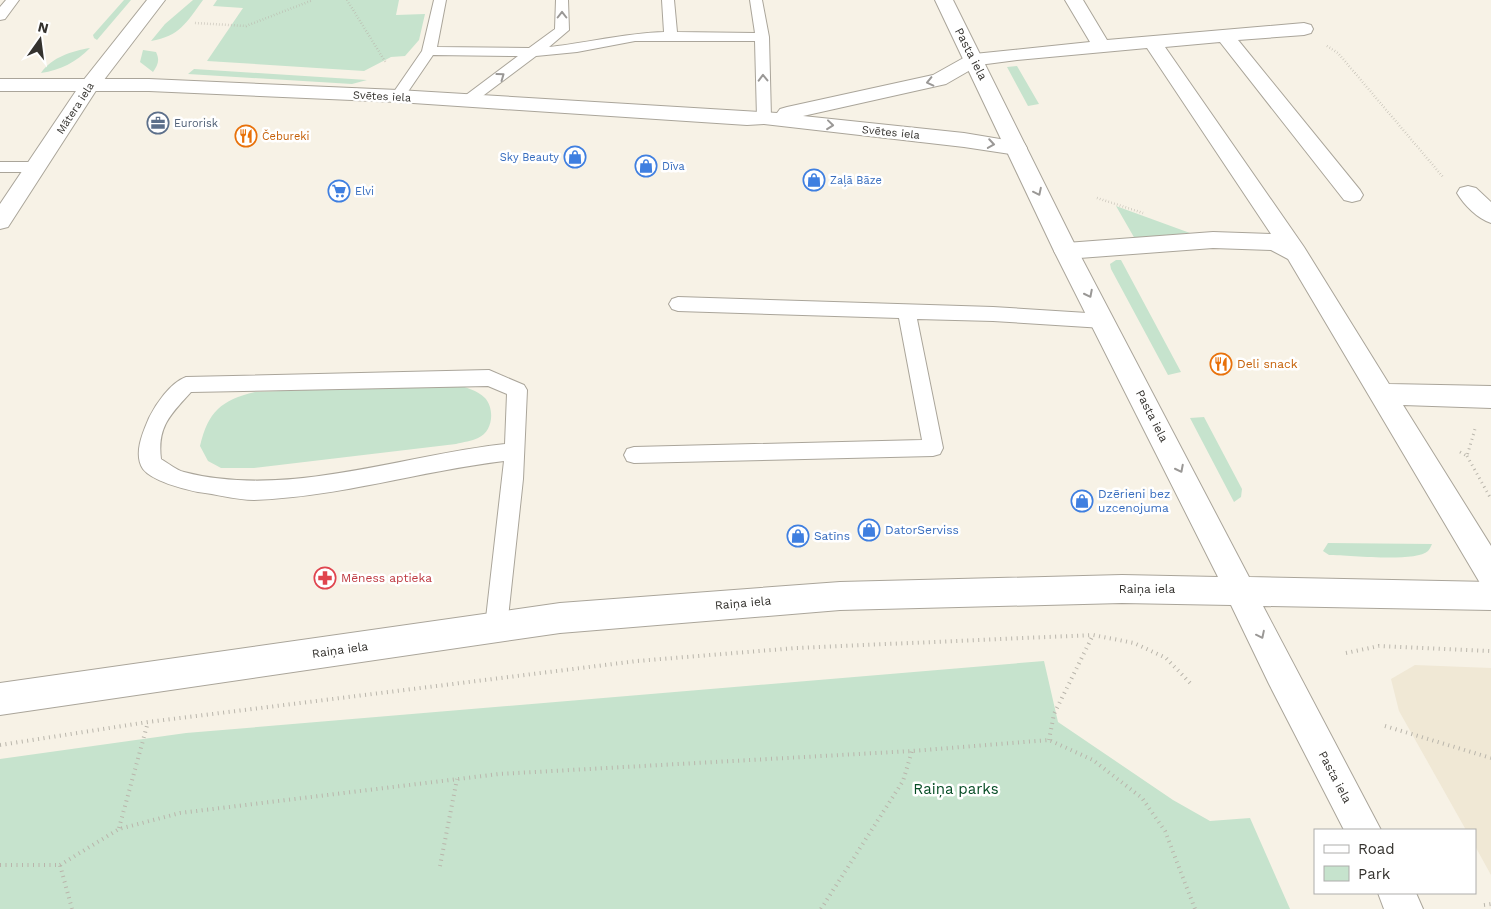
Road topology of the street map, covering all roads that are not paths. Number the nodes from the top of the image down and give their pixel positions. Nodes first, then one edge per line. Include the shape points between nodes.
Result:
1 (13, 0) edge
2 (156, 0) edge
3 (440, 0) edge
4 (562, 0) edge
5 (668, 0) edge
6 (756, 0) edge
7 (944, 0) edge
8 (1074, 0) edge
9 (0, 16) edge
10 (1304, 29) road end
11 (671, 36) junction
12 (1225, 36) junction
13 (762, 37) junction
14 (1153, 42) junction
15 (1102, 47) junction
16 (429, 51) junction
17 (534, 52) junction
18 (974, 60) junction
19 (0, 85) edge
20 (89, 86) junction
21 (398, 96) junction
22 (467, 100) junction
23 (764, 118) junction
24 (1017, 148) junction
25 (37, 167) junction
26 (0, 168) edge
27 (1468, 193) road end
28 (1352, 195) dead end
29 (1491, 214) edge
30 (0, 221) edge
31 (1066, 251) junction
32 (1296, 253) junction
33 (678, 304) dead end
34 (906, 312) junction
35 (1103, 320) junction
36 (1383, 394) junction
37 (1480, 397) edge
38 (515, 451) junction
39 (634, 455) dead end
40 (1491, 573) edge
41 (1240, 591) junction
42 (1491, 596) edge
43 (496, 628) junction
44 (0, 699) edge
45 (1362, 829) edge
46 (1396, 894) edge
47 (1404, 909) edge

1 - 9 lane
2 - 20 street, Mātera iela
3 - 16 lane
17 -> 4 lane via 562,30
5 - 11 lane
6 - 13 lane
7 - 18 street, Pasta iela
8 - 15 street
10 - 12 street
11 - 13 lane
11 - 17 lane via 635,37
12 - 14 street
12 - 28 street
23 -> 13 lane
14 - 15 street
14 - 32 street
15 - 18 street
16 - 17 lane
16 - 21 lane
22 -> 17 lane
18 -> 23 street, Svētes iela via 939,80
18 - 24 street, Pasta iela
19 - 20 street, Svētes iela
20 - 21 street, Svētes iela via 149,85
20 - 25 street, Mātera iela
21 - 22 street, Svētes iela
22 - 23 street, Svētes iela via 739,119
23 -> 24 street, Svētes iela
24 -> 31 street, Pasta iela
25 - 26 lane
25 - 30 street, Mātera iela
27 - 29 street
31 - 32 street via 1213,240 1274,242
31 -> 35 street, Pasta iela
32 - 36 street
33 - 34 lane
34 - 35 lane
34 - 39 lane via 933,448
35 -> 41 street, Pasta iela
36 - 37 street
36 - 40 street
38 - 38 lane via 518,390 488,378 186,385 162,411 149,442 151,464 179,480 252,490 323,484 463,457
38 - 43 lane
41 - 42 street, Raiņa iela
41 - 43 street, Raiņa iela via 1122,589 840,596 560,618
41 -> 45 street, Pasta iela
43 - 44 street, Raiņa iela
46 - 47 street

